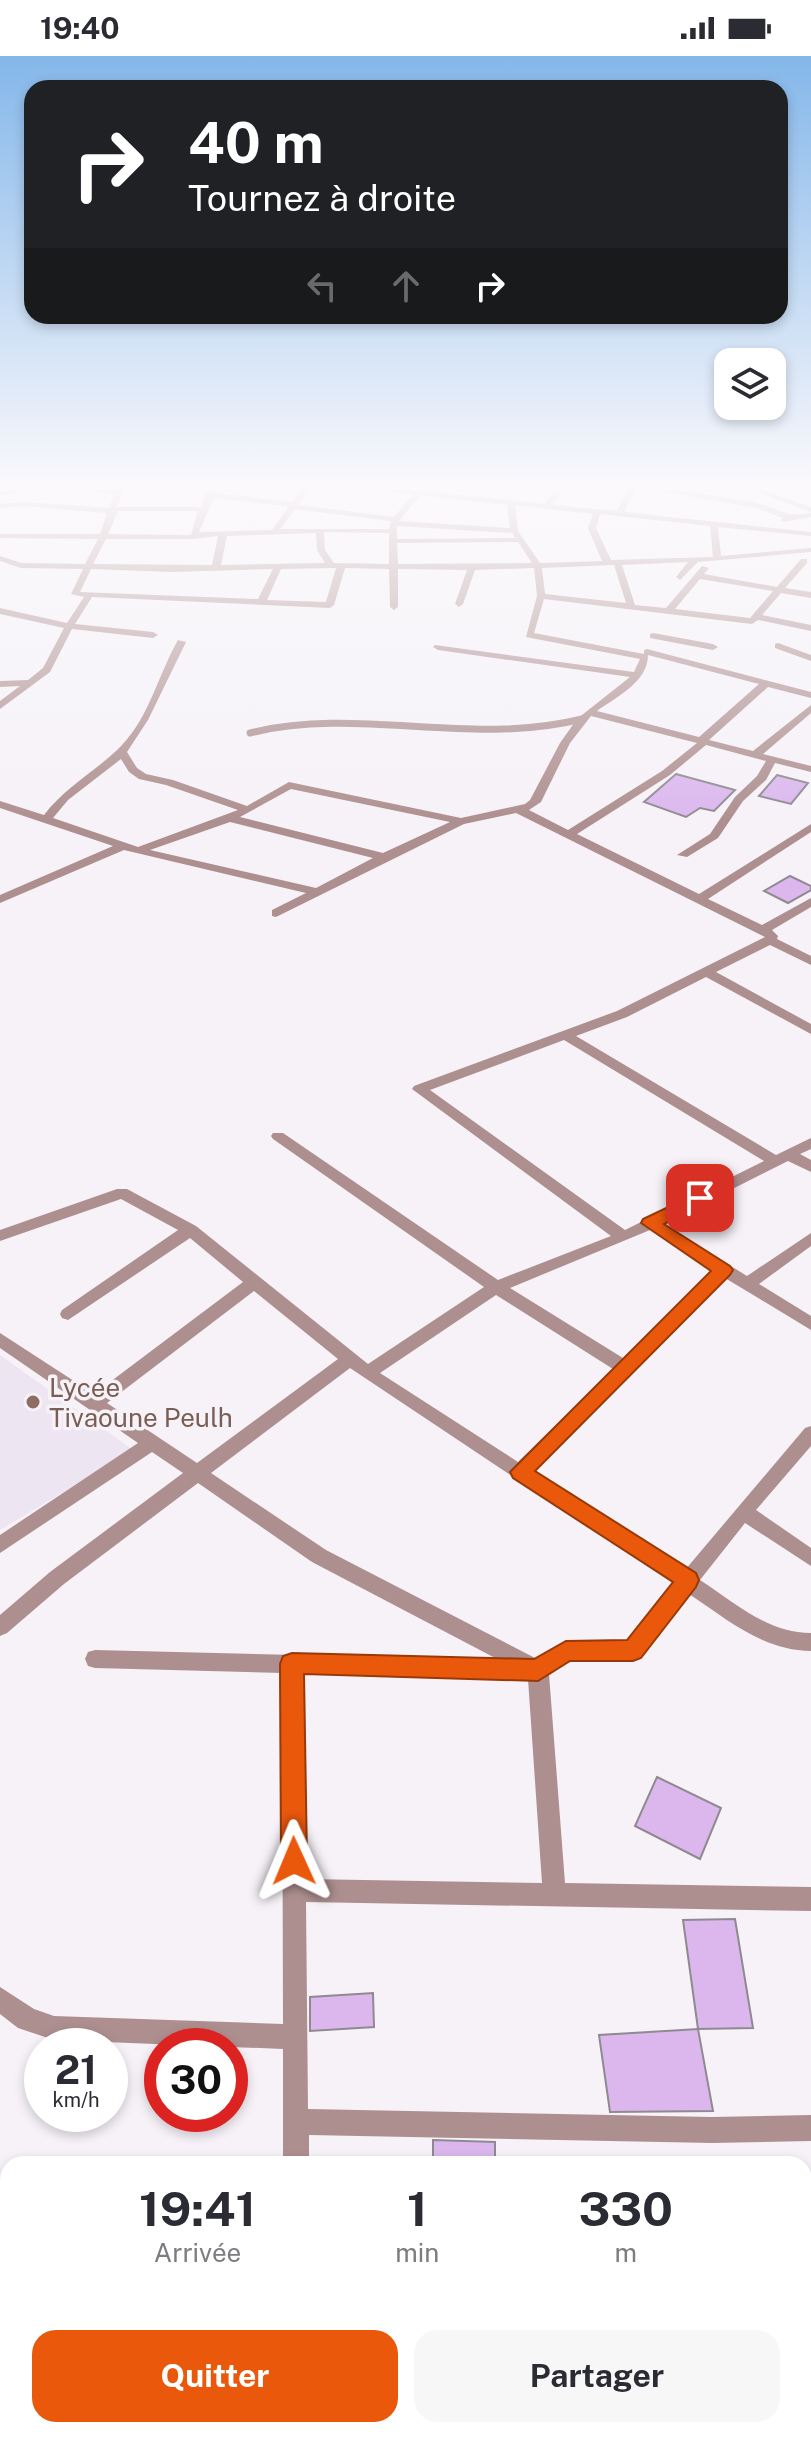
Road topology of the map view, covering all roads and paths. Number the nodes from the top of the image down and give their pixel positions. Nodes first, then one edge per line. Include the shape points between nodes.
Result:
1 (86, 600) edge
2 (218, 600) edge
3 (331, 600) edge
4 (394, 600) edge
5 (460, 600) edge
6 (540, 600) edge
7 (582, 600) edge
8 (629, 600) edge
9 (675, 600) edge
10 (770, 600) edge
11 (261, 602) joint
12 (459, 604) dead end
13 (631, 605) junction
14 (394, 607) dead end
15 (666, 609) junction
16 (0, 611) edge
17 (756, 617) junction
18 (69, 626) junction
19 (811, 628) edge
20 (153, 635) dead end
21 (653, 636) junction
22 (181, 642) dead end
23 (778, 646) dead end
24 (438, 647) dead end
25 (713, 647) dead end
26 (646, 655) junction
27 (811, 658) edge
28 (637, 675) junction
29 (27, 683) junction
30 (766, 683) junction
31 (0, 684) edge
32 (811, 695) edge
33 (0, 706) edge
34 (811, 708) edge
35 (586, 716) junction
36 (250, 733) dead end
37 (702, 741) junction
38 (121, 751) junction
39 (755, 755) junction
40 (772, 759) junction
41 (811, 769) edge
42 (0, 804) edge
43 (248, 810) junction
44 (519, 810) junction
45 (229, 818) junction
46 (47, 819) junction
47 (461, 821) junction
48 (811, 827) edge
49 (570, 834) junction
50 (125, 845) junction
51 (139, 851) junction
52 (683, 855) dead end
53 (384, 857) junction
54 (314, 891) junction
55 (0, 899) edge
56 (700, 899) junction
57 (811, 902) edge
58 (276, 913) dead end
59 (766, 935) junction
60 (811, 961) edge
61 (707, 972) junction
62 (811, 1030) edge
63 (565, 1035) junction
64 (278, 1136) dead end
65 (811, 1143) edge
66 (781, 1157) junction
67 (811, 1167) edge
68 (650, 1223) junction
69 (190, 1230) junction
70 (0, 1236) edge
71 (624, 1237) junction
72 (811, 1238) edge
73 (723, 1270) junction
74 (254, 1282) junction
75 (747, 1284) junction
76 (496, 1287) junction
77 (68, 1314) dead end
78 (811, 1324) edge
79 (0, 1339) edge
80 (350, 1359) junction
81 (625, 1368) junction
82 (367, 1373) junction
83 (94, 1403) junction
84 (811, 1433) edge
85 (152, 1443) junction
86 (520, 1472) junction
87 (199, 1474) junction
88 (743, 1512) junction
89 (0, 1545) edge
90 (811, 1558) edge
91 (688, 1580) junction
92 (0, 1627) edge
93 (811, 1642) edge
94 (95, 1659) dead end
95 (292, 1664) junction
96 (538, 1670) junction
97 (294, 1890) junction
98 (554, 1894) junction
99 (811, 1899) edge
100 (0, 1999) edge
101 (295, 2037) junction
102 (296, 2122) junction
103 (811, 2128) edge
104 (296, 2156) edge

1 - 18 street
2 - 11 street
3 - 11 street via 330,605
4 - 14 street
5 - 12 street
6 - 26 street via 529,635
7 - 13 street
8 - 13 street
9 - 15 street
10 - 17 street
13 - 15 street
15 - 17 street via 752,621
15 - 21 street
16 - 18 street
17 - 19 street
18 - 20 street
18 - 29 street via 47,670
21 - 25 street
21 - 26 street
22 - 38 street
23 - 27 street
24 - 28 street
26 - 28 street
26 - 30 street
28 - 35 street
29 - 31 street
29 - 33 street
30 - 32 street
30 - 37 street
34 - 39 street
35 - 36 lane via 549,729 302,722
35 - 37 street
35 - 44 street via 535,802
37 - 39 street
37 - 49 street via 666,773
38 - 43 street via 143,777
38 - 46 street via 57,802
39 - 40 street
40 - 41 street
40 - 52 street via 714,836
42 - 46 street
43 - 45 street
43 - 47 street via 289,785
44 - 47 street
44 - 49 street
45 - 51 street
45 - 53 street
46 - 50 street
47 - 53 street
48 - 56 street
49 - 56 street
50 - 51 street
50 - 55 street
51 - 54 street
53 - 54 street
54 - 58 street
56 - 59 street
57 - 59 street
59 - 60 street
59 - 61 street
61 - 62 street
61 - 63 street
63 - 66 street
63 - 71 street via 419,1089
64 - 76 street
65 - 66 street
66 - 67 street
66 - 68 street
68 - 71 street
68 - 73 street
69 - 70 street via 122,1193
69 - 74 street
69 - 77 street
71 - 76 street
72 - 75 street
73 - 75 street
73 - 81 street
74 - 80 street
74 - 83 street
75 - 78 street
76 - 81 street
76 - 82 street
79 - 83 street
80 - 82 street
80 - 87 street
81 - 86 street
82 - 86 street
83 - 85 street
84 - 88 street
85 - 87 street
85 - 89 street
86 - 91 street
87 - 92 street via 57,1578
87 - 96 street via 319,1556
88 - 90 street
88 - 91 street
91 - 93 street via 766,1634
91 - 96 street via 633,1650 566,1651
94 - 95 street
95 - 96 street
95 - 97 street
96 - 98 street
97 - 98 street
97 - 101 street
98 - 99 street
100 - 101 street via 27,2019 54,2028
101 - 102 street
102 - 103 street
102 - 104 street

